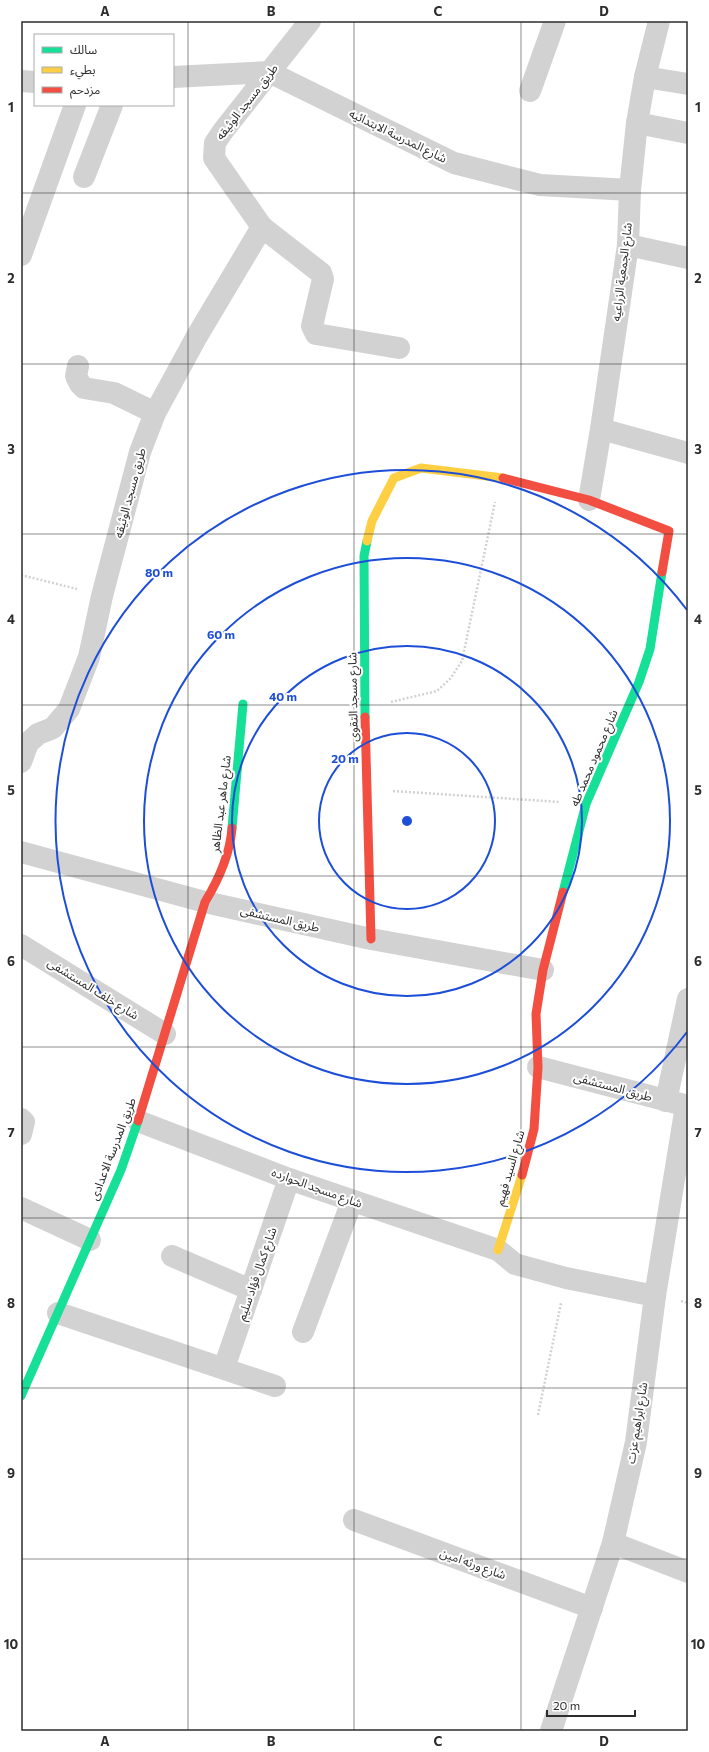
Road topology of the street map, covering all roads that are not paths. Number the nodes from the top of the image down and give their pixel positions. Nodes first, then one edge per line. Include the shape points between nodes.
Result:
1 (310, 21) edge
2 (555, 21) edge
3 (659, 21) edge
4 (269, 72) junction
5 (645, 76) junction
6 (174, 77) edge
7 (21, 81) edge
8 (34, 82) edge
9 (688, 84) edge
10 (530, 91) dead end
11 (75, 106) edge
12 (112, 106) edge
13 (637, 123) junction
14 (688, 133) edge
15 (84, 178) dead end
16 (630, 190) junction
17 (262, 227) junction
18 (628, 245) junction
19 (21, 255) edge
20 (688, 258) edge
21 (399, 348) dead end
22 (78, 366) dead end
23 (155, 413) junction
24 (602, 429) junction
25 (688, 453) edge
26 (589, 500) junction
27 (669, 532) joint
28 (243, 704) dead end
29 (21, 762) edge
30 (21, 852) edge
31 (205, 902) junction
32 (371, 939) junction
33 (21, 944) edge
34 (543, 970) junction
35 (688, 999) edge
36 (165, 1034) junction
37 (538, 1067) junction
38 (680, 1104) edge
39 (21, 1119) edge
40 (138, 1121) junction
41 (21, 1134) edge
42 (289, 1179) junction
43 (352, 1201) junction
44 (21, 1208) edge
45 (90, 1240) junction
46 (498, 1250) junction
47 (172, 1256) dead end
48 (251, 1290) junction
49 (655, 1296) junction
50 (58, 1313) junction
51 (302, 1332) dead end
52 (224, 1368) junction
53 (275, 1386) dead end
54 (21, 1396) edge
55 (354, 1520) dead end
56 (613, 1543) junction
57 (688, 1572) edge
58 (592, 1608) junction
59 (551, 1731) edge

1 - 4 street, طريق مسجد الوثيقه
2 - 10 street
3 - 5 street, شارع الجمعية الزراعيه
4 - 6 street, شارع المدرسة الابتدائيه
4 - 16 street, شارع المدرسة الابتدائيه via 454,163 540,185
4 - 17 street, طريق مسجد الوثيقه via 222,131 215,143 214,158
5 - 9 street
5 - 13 street, شارع الجمعية الزراعيه
7 - 8 street
11 - 19 street
12 - 15 street
13 - 14 street
13 - 16 street, شارع الجمعية الزراعيه
16 - 18 street, شارع الجمعية الزراعيه
17 - 21 street, طريق مسجد الوثيقه via 321,274 323,279 312,326 316,334
17 - 23 street, طريق مسجد الوثيقه
18 - 20 street
18 - 24 street, شارع الجمعية الزراعيه
22 - 23 street via 76,376 84,388 114,393
23 - 29 street, طريق مسجد الوثيقه via 140,452 102,596 89,657 69,709 53,728 38,734 28,743
24 - 25 street
24 - 26 street, شارع الجمعية الزراعيه
26 - 27 street, شارع مسجد التقوى
26 - 32 street, شارع مسجد التقوى via 500,477 421,468 394,478 379,504 372,521 364,556
27 - 34 street, شارع محمود محمد طه via 650,649 639,682 586,804
28 - 31 street, شارع ماهر عبد الظاهر via 232,833 227,858 218,881
30 - 31 street, طريق المستشفى
31 - 32 street, طريق المستشفى
31 - 36 street, طريق المدرسة الاعدادى
32 - 34 street, طريق المستشفى
33 - 36 street, شارع خلف المستشفى
34 - 37 street, شارع محمود محمد طه via 536,1014
35 - 38 street, شارع ابراهيم عزت
36 - 40 street, طريق المدرسة الاعدادى
37 - 38 street, طريق المستشفى
37 - 46 street, شارع السيد فهيم via 534,1129
38 - 49 street, شارع ابراهيم عزت
39 - 41 street via 24,1122
40 - 42 street, شارع مسجد الحوارده
40 - 45 street, طريق المدرسة الاعدادى via 121,1170
42 - 43 street, شارع مسجد الحوارده
42 - 48 street, شارع كمال فؤاد سليم
43 - 46 street, شارع مسجد الحوارده
43 - 51 street
44 - 45 street
45 - 50 street, طريق المدرسة الاعدادى
46 - 49 street via 515,1264 566,1278
47 - 48 street
48 - 52 street, شارع كمال فؤاد سليم
49 - 56 street, شارع ابراهيم عزت via 636,1442
50 - 52 street
50 - 54 street, طريق المدرسة الاعدادى
52 - 53 street
55 - 58 street, شارع ورثه امين
56 - 57 street
56 - 58 street, شارع ابراهيم عزت
58 - 59 street, شارع ابراهيم عزت

